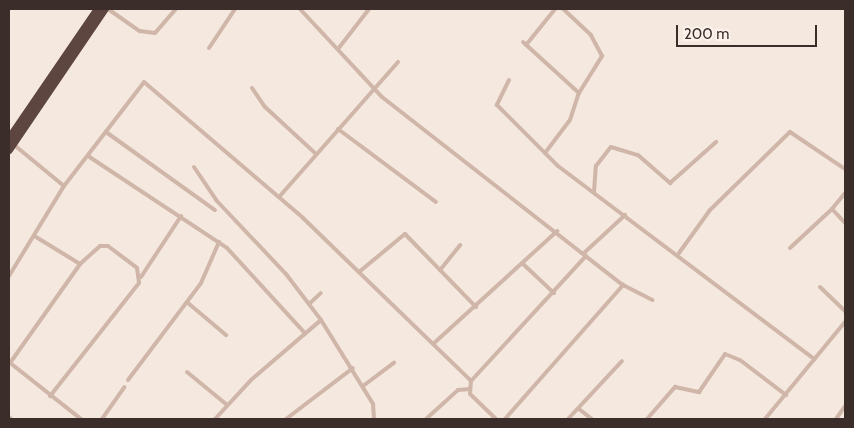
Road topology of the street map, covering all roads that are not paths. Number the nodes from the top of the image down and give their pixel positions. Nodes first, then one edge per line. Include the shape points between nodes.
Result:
1 (98, 9) edge
2 (106, 9) edge
3 (176, 9) edge
4 (235, 9) edge
5 (300, 9) edge
6 (369, 9) edge
7 (555, 9) edge
8 (563, 9) edge
9 (209, 48) dead end
10 (338, 49) junction
11 (398, 62) dead end
12 (509, 80) dead end
13 (252, 88) dead end
14 (374, 90) junction
15 (578, 93) junction
16 (338, 129) junction
17 (106, 132) junction
18 (716, 142) dead end
19 (10, 145) edge
20 (545, 153) junction
21 (316, 154) junction
22 (88, 156) junction
23 (194, 167) dead end
24 (845, 169) edge
25 (64, 186) junction
26 (594, 192) junction
27 (845, 193) edge
28 (279, 197) junction
29 (436, 202) dead end
30 (832, 209) junction
31 (215, 210) dead end
32 (625, 215) junction
33 (181, 216) junction
34 (845, 223) edge
35 (557, 231) junction
36 (36, 237) junction
37 (219, 242) junction
38 (460, 245) dead end
39 (227, 248) junction
40 (790, 248) dead end
41 (678, 253) junction
42 (585, 255) junction
43 (216, 256) junction
44 (522, 263) junction
45 (80, 264) junction
46 (440, 270) junction
47 (359, 272) junction
48 (9, 276) edge
49 (141, 277) junction
50 (623, 285) junction
51 (820, 287) dead end
52 (321, 293) dead end
53 (554, 293) junction
54 (652, 300) dead end
55 (188, 303) junction
56 (309, 304) junction
57 (476, 307) junction
58 (845, 310) edge
59 (321, 320) junction
60 (845, 322) edge
61 (305, 333) junction
62 (226, 335) dead end
63 (433, 344) junction
64 (814, 359) junction
65 (622, 361) dead end
66 (10, 362) edge
67 (394, 362) dead end
68 (353, 368) junction
69 (187, 372) dead end
70 (128, 380) dead end
71 (471, 381) junction
72 (363, 386) junction
73 (124, 387) dead end
74 (470, 389) junction
75 (786, 395) junction
76 (50, 396) junction
77 (227, 405) junction
78 (845, 406) edge
79 (578, 409) junction
80 (81, 419) edge
81 (102, 419) edge
82 (215, 419) edge
83 (286, 419) edge
84 (374, 419) edge
85 (426, 419) edge
86 (496, 419) edge
87 (505, 419) edge
88 (568, 419) edge
89 (592, 419) edge
90 (647, 419) edge
91 (765, 419) edge
92 (836, 419) edge

1 - 19 highway
2 - 3 street via 140,31 155,33
2 - 19 highway
4 - 9 street
5 - 10 street
6 - 10 street
7 - 15 street via 524,44
8 - 15 street via 602,51
10 - 14 street
11 - 14 street
12 - 20 street via 495,101
13 - 21 street via 264,106
14 - 16 street
14 - 35 street
15 - 20 street via 570,120
16 - 21 street
16 - 29 street
17 - 22 street
17 - 28 street via 139,87 151,84
17 - 31 street
18 - 26 street via 670,183 638,155 611,147 596,166
19 - 25 street
20 - 26 street
21 - 28 street
22 - 25 street
22 - 33 street
23 - 56 street via 216,200
24 - 41 street via 790,132 710,210
25 - 36 street
26 - 32 street
27 - 30 street
28 - 47 street
30 - 34 street
30 - 40 street
32 - 41 street
32 - 42 street
33 - 37 street
33 - 49 street
35 - 42 street
35 - 44 street
36 - 45 street
36 - 48 street
37 - 39 street
37 - 43 street
38 - 46 street
39 - 43 street
39 - 61 street
41 - 64 street via 734,302
42 - 50 street
42 - 53 street
43 - 55 street
44 - 53 street
44 - 57 street
45 - 49 street via 104,244 137,268
45 - 66 street
46 - 47 street via 402,233
46 - 57 street
47 - 63 street
49 - 76 street
50 - 54 street
50 - 87 street
51 - 58 street
52 - 56 street
53 - 71 street
55 - 62 street
55 - 70 street
56 - 59 street
57 - 63 street
59 - 61 street
59 - 68 street
60 - 64 street
61 - 77 street
63 - 71 street
64 - 75 street
65 - 79 street
66 - 76 street
67 - 72 street
68 - 72 street
68 - 83 street
69 - 77 street
71 - 74 street
72 - 84 street via 373,404
73 - 81 street
74 - 85 street via 458,390
74 - 86 street via 474,400
75 - 90 street via 740,360 725,354 699,392 675,387
75 - 91 street
76 - 80 street
77 - 82 street
78 - 92 street
79 - 88 street
79 - 89 street

